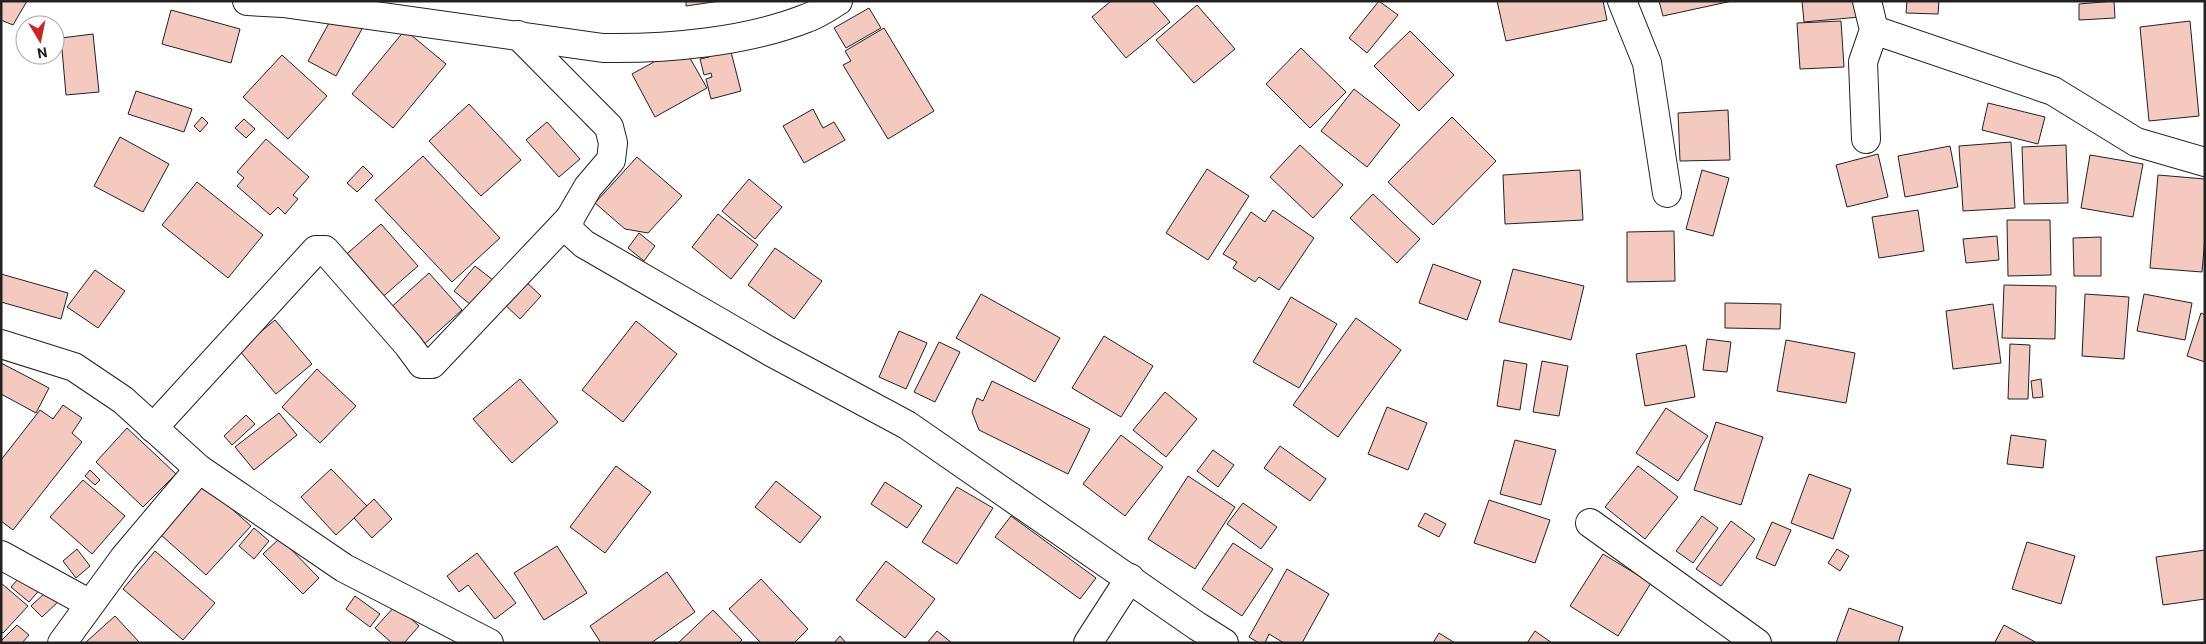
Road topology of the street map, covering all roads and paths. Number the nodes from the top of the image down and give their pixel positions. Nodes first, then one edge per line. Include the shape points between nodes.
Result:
1 (247, 1) edge
2 (838, 1) edge
3 (1622, 1) edge
4 (1867, 1) edge
5 (789, 12) edge
6 (1874, 30) junction
7 (518, 35) junction
8 (1866, 139) dead end
9 (2205, 162) edge
10 (1667, 193) dead end
11 (570, 218) junction
12 (1, 344) edge
13 (153, 428) junction
14 (199, 470) junction
15 (1590, 523) dead end
16 (1, 555) edge
17 (1130, 578) junction
18 (90, 604) junction
19 (62, 643) edge
20 (489, 643) edge
21 (1088, 643) edge
22 (1224, 643) edge
23 (1756, 643) edge

1 - 7 street
2 - 5 street via 808,18
3 - 10 street via 1647,63
4 - 6 street
5 - 7 street via 755,35 648,48 603,48
6 - 8 street via 1863,62
6 - 9 street via 2053,91 2136,142
7 - 11 street via 609,127 613,142 611,160 588,187
11 - 13 street via 432,364 422,364 325,250 316,250
11 - 17 street via 572,232 584,244 771,352 907,425
12 - 13 street via 74,367 123,400
13 - 14 street
14 - 18 street via 124,558
14 - 20 street via 344,568
15 - 23 street
16 - 18 street
17 - 21 street
17 - 22 street
18 - 19 street

